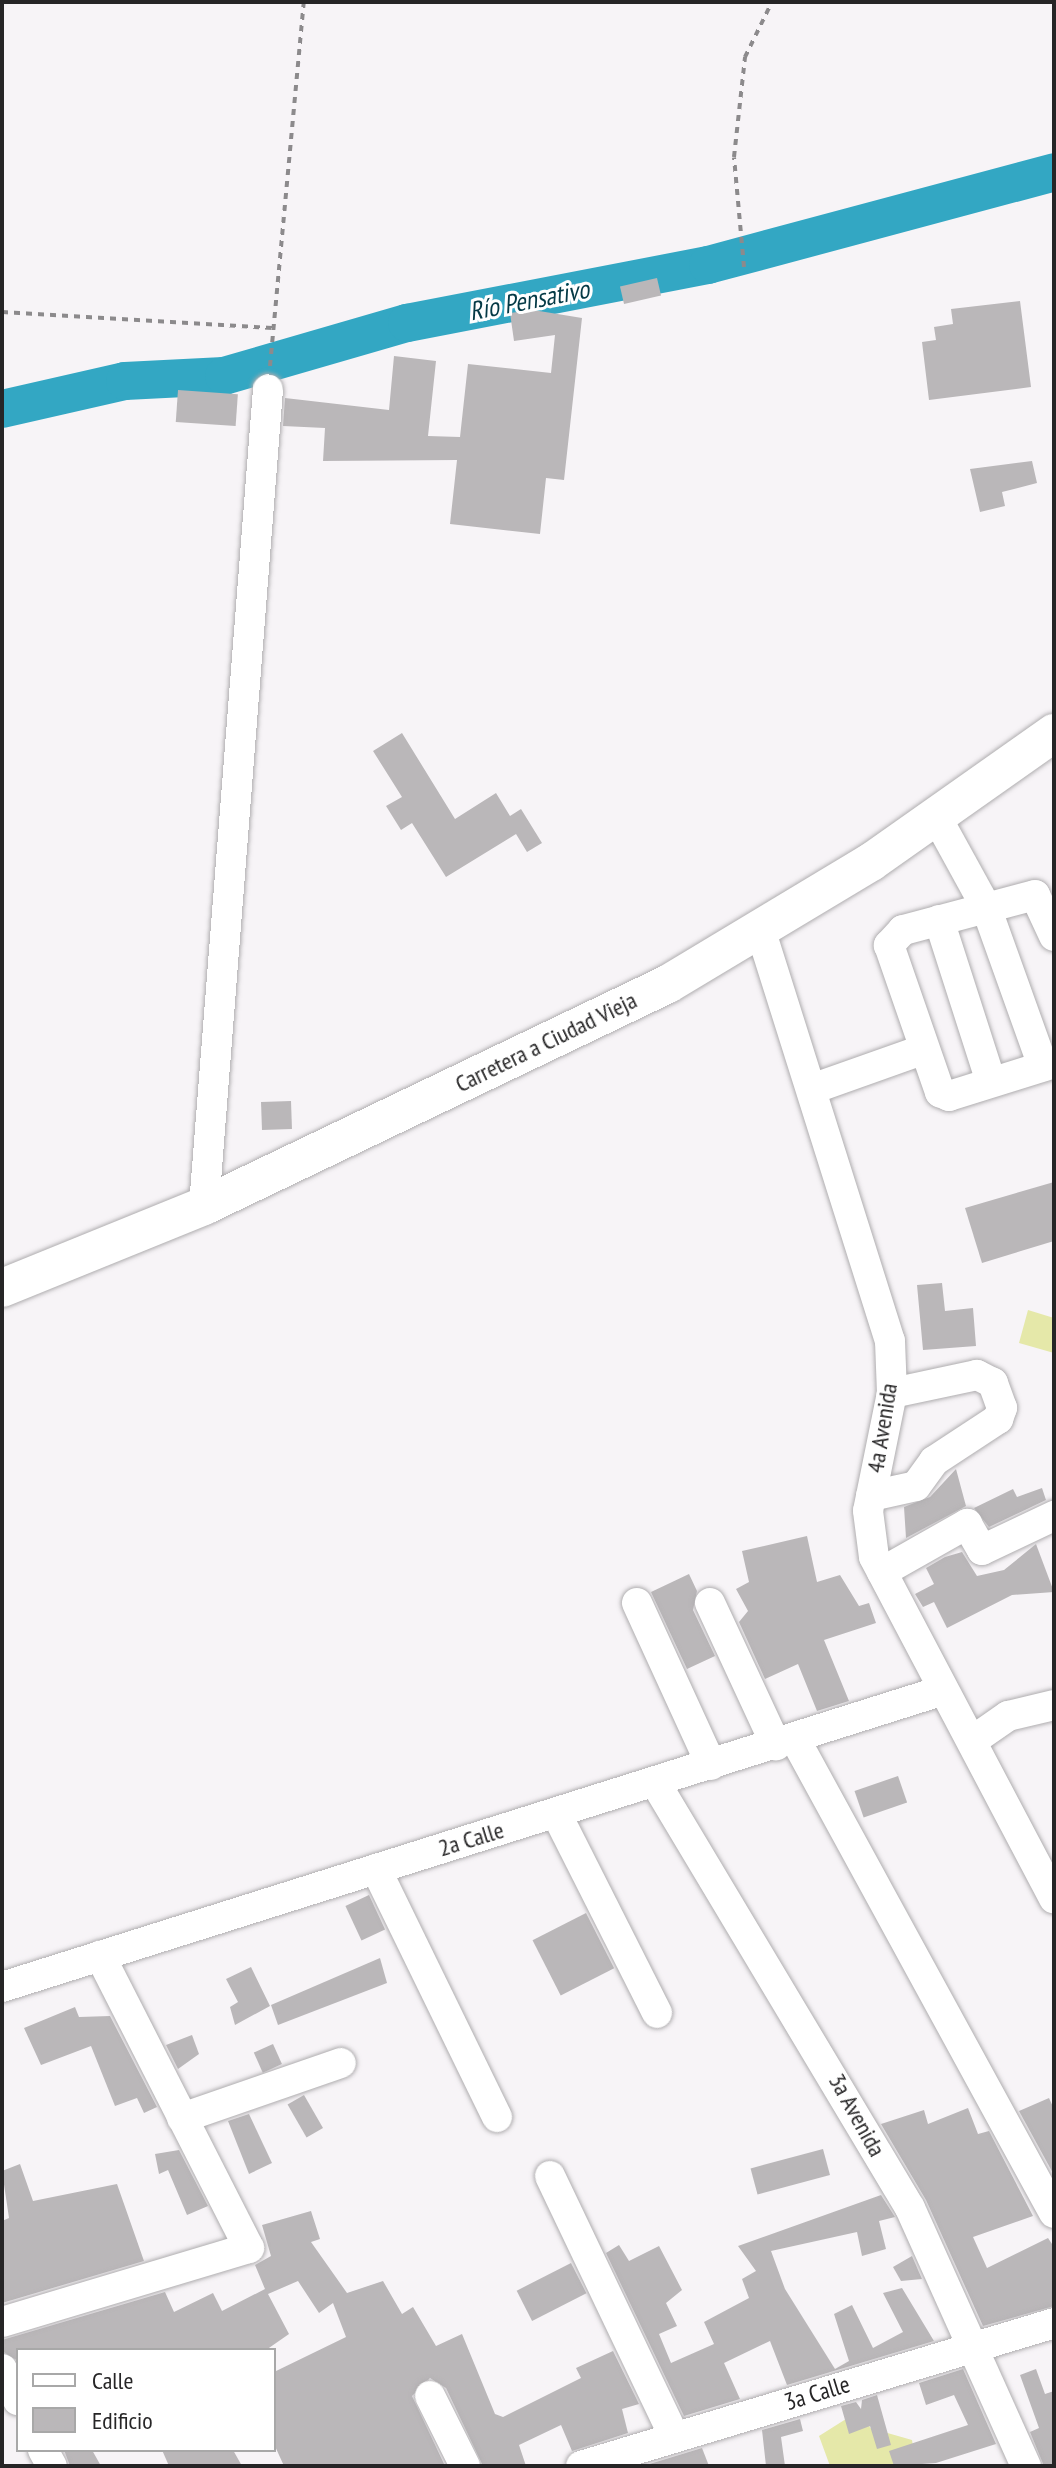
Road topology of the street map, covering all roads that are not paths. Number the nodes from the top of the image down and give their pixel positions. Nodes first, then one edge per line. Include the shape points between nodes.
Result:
1 (268, 382) road end
2 (1054, 733) edge
3 (937, 818) junction
4 (986, 907) junction
5 (939, 920) junction
6 (761, 932) junction
7 (1054, 936) edge
8 (922, 1050) junction
9 (1049, 1064) edge
10 (991, 1082) junction
11 (812, 1089) junction
12 (204, 1206) junction
13 (2, 1288) edge
14 (892, 1393) junction
15 (871, 1496) junction
16 (1054, 1516) edge
17 (882, 1572) junction
18 (637, 1603) dead end
19 (710, 1603) dead end
20 (941, 1691) junction
21 (1054, 1705) edge
22 (972, 1741) junction
23 (786, 1742) junction
24 (711, 1765) junction
25 (655, 1782) junction
26 (556, 1813) junction
27 (376, 1869) junction
28 (1052, 1890) edge
29 (100, 1956) junction
30 (2, 1987) edge
31 (657, 2013) dead end
32 (341, 2063) dead end
33 (497, 2117) dead end
34 (182, 2118) junction
35 (550, 2176) dead end
36 (1054, 2213) edge
37 (2, 2322) edge
38 (1054, 2323) edge
39 (970, 2347) junction
40 (2, 2369) edge
41 (16, 2396) edge
42 (430, 2396) dead end
43 (674, 2436) junction
44 (465, 2466) edge
45 (581, 2466) edge
46 (1026, 2466) edge

1 - 12 street
2 - 3 main road, Carretera a Ciudad Vieja
3 - 4 street
3 - 6 main road, Carretera a Ciudad Vieja
4 - 5 street
4 - 7 street via 1035,895
4 - 9 street
5 - 8 street via 903,930 889,945
5 - 10 street
6 - 11 street, 4a Avenida
6 - 12 main road, Carretera a Ciudad Vieja
8 - 10 street via 940,1092
8 - 11 street
9 - 10 street
11 - 14 street, 4a Avenida via 877,1289
12 - 13 main road, Carretera a Ciudad Vieja
14 - 15 street, 4a Avenida
14 - 15 street via 977,1375 993,1383 1002,1408 998,1419 934,1461 916,1486
15 - 17 street, 4a Avenida via 868,1535
16 - 17 street via 982,1550 967,1524
17 - 20 street, 4a Avenida
18 - 24 street
19 - 23 street
20 - 22 street, 4a Avenida
20 - 23 street, 2a Calle
21 - 22 street via 1008,1716
22 - 28 street, 4a Avenida
23 - 24 street, 2a Calle
23 - 36 street
24 - 25 street, 2a Calle
25 - 26 street, 2a Calle
25 - 39 street, 3a Avenida via 910,2208
26 - 27 street, 2a Calle
26 - 31 street
27 - 29 street, 2a Calle
27 - 33 street
29 - 30 street, 2a Calle
29 - 34 street
32 - 34 street
34 - 37 street via 249,2248
35 - 43 street
38 - 39 street, 3a Calle
39 - 43 street, 3a Calle
39 - 46 street, 3a Avenida
40 - 41 street
42 - 44 street
43 - 45 street, 3a Calle

